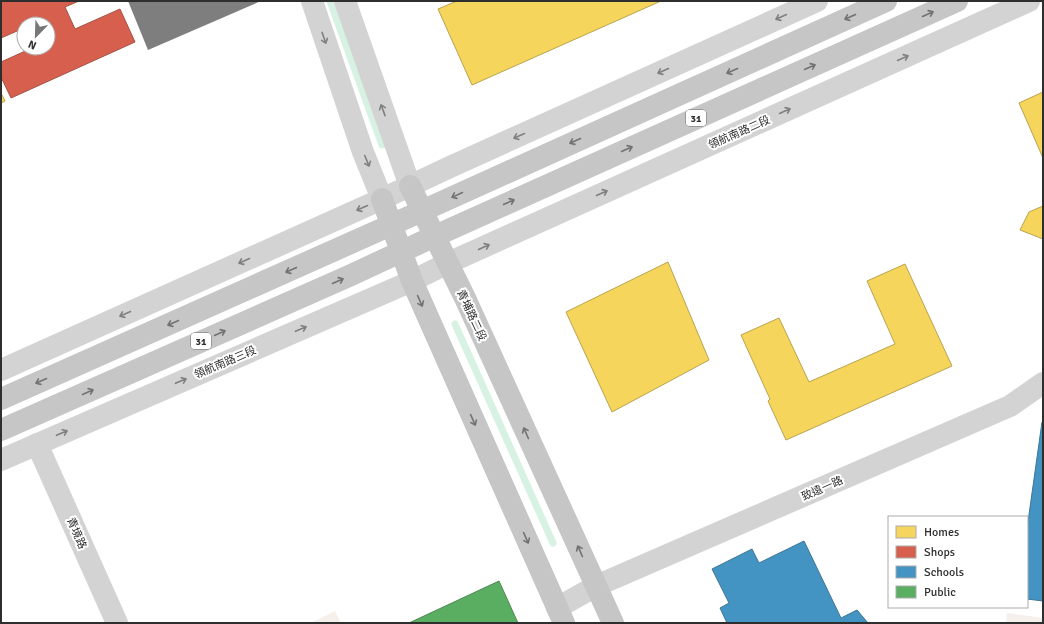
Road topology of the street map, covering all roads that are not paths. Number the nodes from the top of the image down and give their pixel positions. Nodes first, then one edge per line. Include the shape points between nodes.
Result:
1 (312, 1) edge
2 (344, 1) edge
3 (817, 1) edge
4 (886, 1) edge
5 (957, 1) edge
6 (1029, 1) edge
7 (410, 186) junction
8 (382, 199) junction
9 (422, 211) junction
10 (391, 225) junction
11 (435, 236) junction
12 (402, 252) junction
13 (448, 263) junction
14 (412, 281) junction
15 (1, 370) edge
16 (1043, 383) edge
17 (1, 399) edge
18 (1, 430) edge
19 (37, 444) junction
20 (1, 460) edge
21 (596, 586) junction
22 (560, 615) edge
23 (117, 623) edge
24 (613, 623) edge

1 -> 8 street via 363,152
7 -> 2 street, 青埔路二段
3 -> 7 street
4 -> 9 main road
11 -> 5 main road, 31
13 -> 6 street, 領航南路二段
7 - 8 street
7 - 9 main road, 青埔路二段
8 - 10 main road
8 -> 15 street
9 - 10 main road
9 - 11 main road, 青埔路二段
10 - 12 main road
10 -> 17 main road
11 - 12 main road, 31
11 - 13 main road, 青埔路二段
12 - 14 main road
18 -> 12 main road, 31
13 - 14 street, 領航南路三段
21 -> 13 main road, 青埔路二段
19 -> 14 street, 領航南路三段
14 -> 22 main road
16 - 21 street, 致遠一路 via 1010,406
19 - 20 street, 領航南路三段
19 - 23 street, 青境路
21 - 22 street, 致遠一路
21 - 24 main road, 青埔路二段

